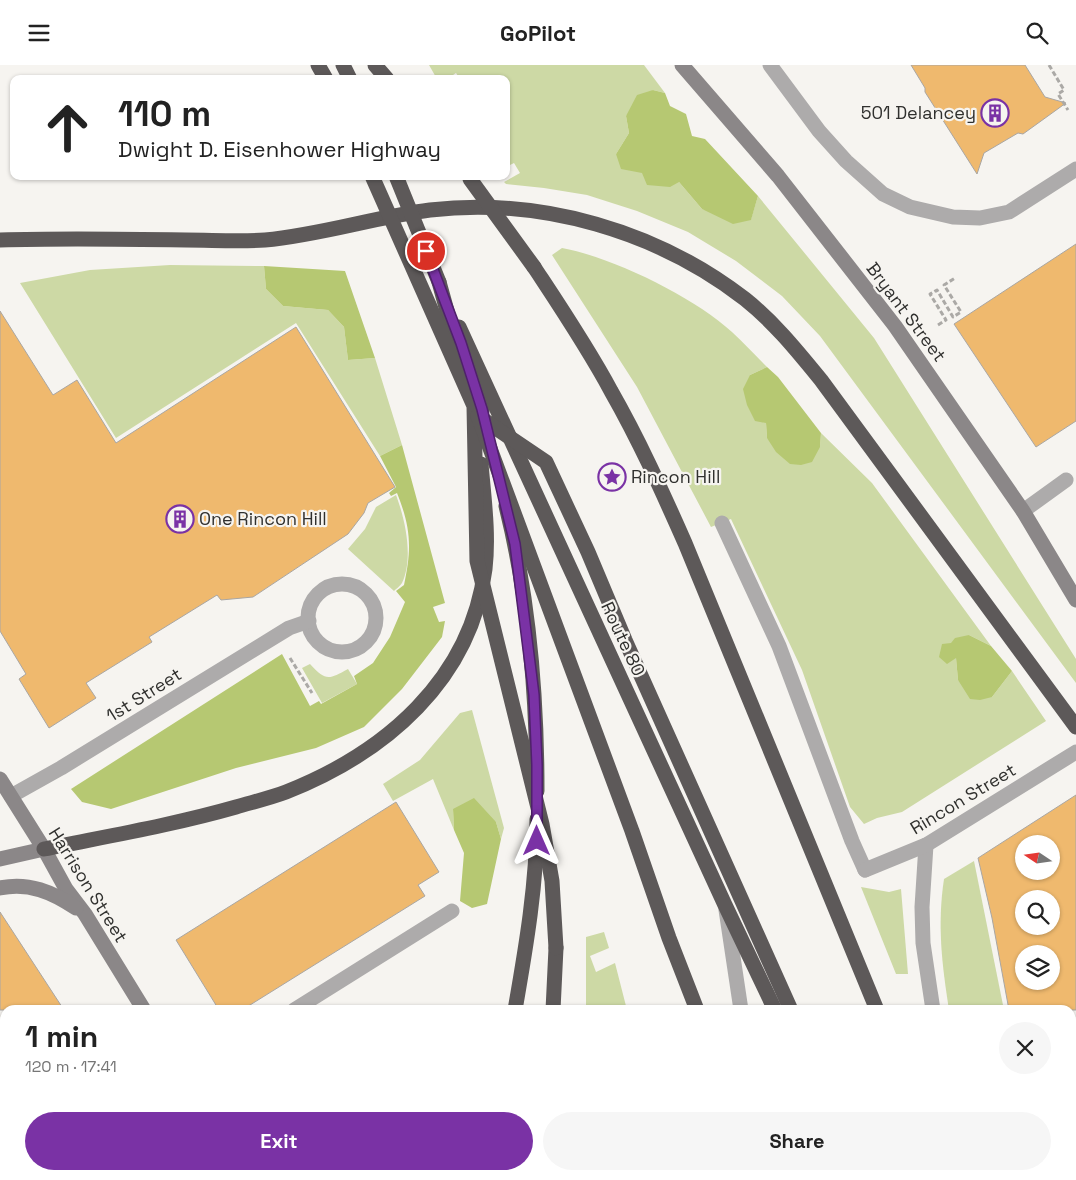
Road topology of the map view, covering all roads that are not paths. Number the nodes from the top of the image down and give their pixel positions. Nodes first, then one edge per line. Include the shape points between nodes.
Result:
1 (375, 65) edge
2 (682, 65) edge
3 (770, 65) edge
4 (384, 75) edge
5 (1076, 169) edge
6 (374, 180) edge
7 (398, 180) edge
8 (469, 180) edge
9 (0, 240) edge
10 (439, 282) junction
11 (476, 411) junction
12 (1066, 480) dead end
13 (1023, 511) junction
14 (722, 523) dead end
15 (1076, 599) edge
16 (309, 621) junction
17 (1076, 727) edge
18 (1076, 752) edge
19 (0, 779) edge
20 (6, 800) edge
21 (926, 845) junction
22 (44, 849) junction
23 (0, 859) edge
24 (0, 887) edge
25 (725, 905) junction
26 (452, 911) dead end
27 (85, 914) junction
28 (141, 1005) edge
29 (302, 1005) edge
30 (516, 1005) edge
31 (554, 1005) edge
32 (695, 1005) edge
33 (740, 1005) edge
34 (773, 1005) edge
35 (789, 1005) edge
36 (875, 1005) edge
37 (932, 1005) edge

1 - 4 highway
2 - 13 street, Bryant Street via 778,176 895,326
3 - 5 street via 819,131 860,174 883,194 910,207 953,217 980,218 1009,212
6 - 11 highway, bridge
7 - 10 highway, bridge
8 - 36 highway, bridge via 534,267 587,348 659,485 686,543
9 - 17 highway via 263,240 329,231 430,210 511,208 585,221 686,261 747,301 774,326 821,380
10 - 22 highway via 463,370 481,461 487,536 478,605 456,658 436,689 386,737 333,770 294,789 208,815
10 - 25 highway, Route 80
10 - 30 highway via 482,409 515,544 534,695 537,841 532,908
11 - 31 highway, bridge via 477,561 542,824 552,881 556,948
11 - 32 highway, bridge
11 - 35 highway, bridge via 546,462
12 - 13 street
13 - 15 street, Bryant Street
14 - 21 street, Rincon Street via 779,645 865,870
16 - 16 street via 318,642 339,652 362,646 373,633 376,616 374,605 360,589 339,584 320,592 309,611
16 - 20 street, 1st Street via 289,627
18 - 21 street, Rincon Street
19 - 20 street, Harrison Street
20 - 22 street, Harrison Street
21 - 37 street via 922,925
22 - 23 street
22 - 27 street, Harrison Street via 66,889
24 - 27 street via 15,885 50,893
25 - 33 street
25 - 34 highway, Route 80
26 - 29 street
27 - 28 street, Harrison Street

